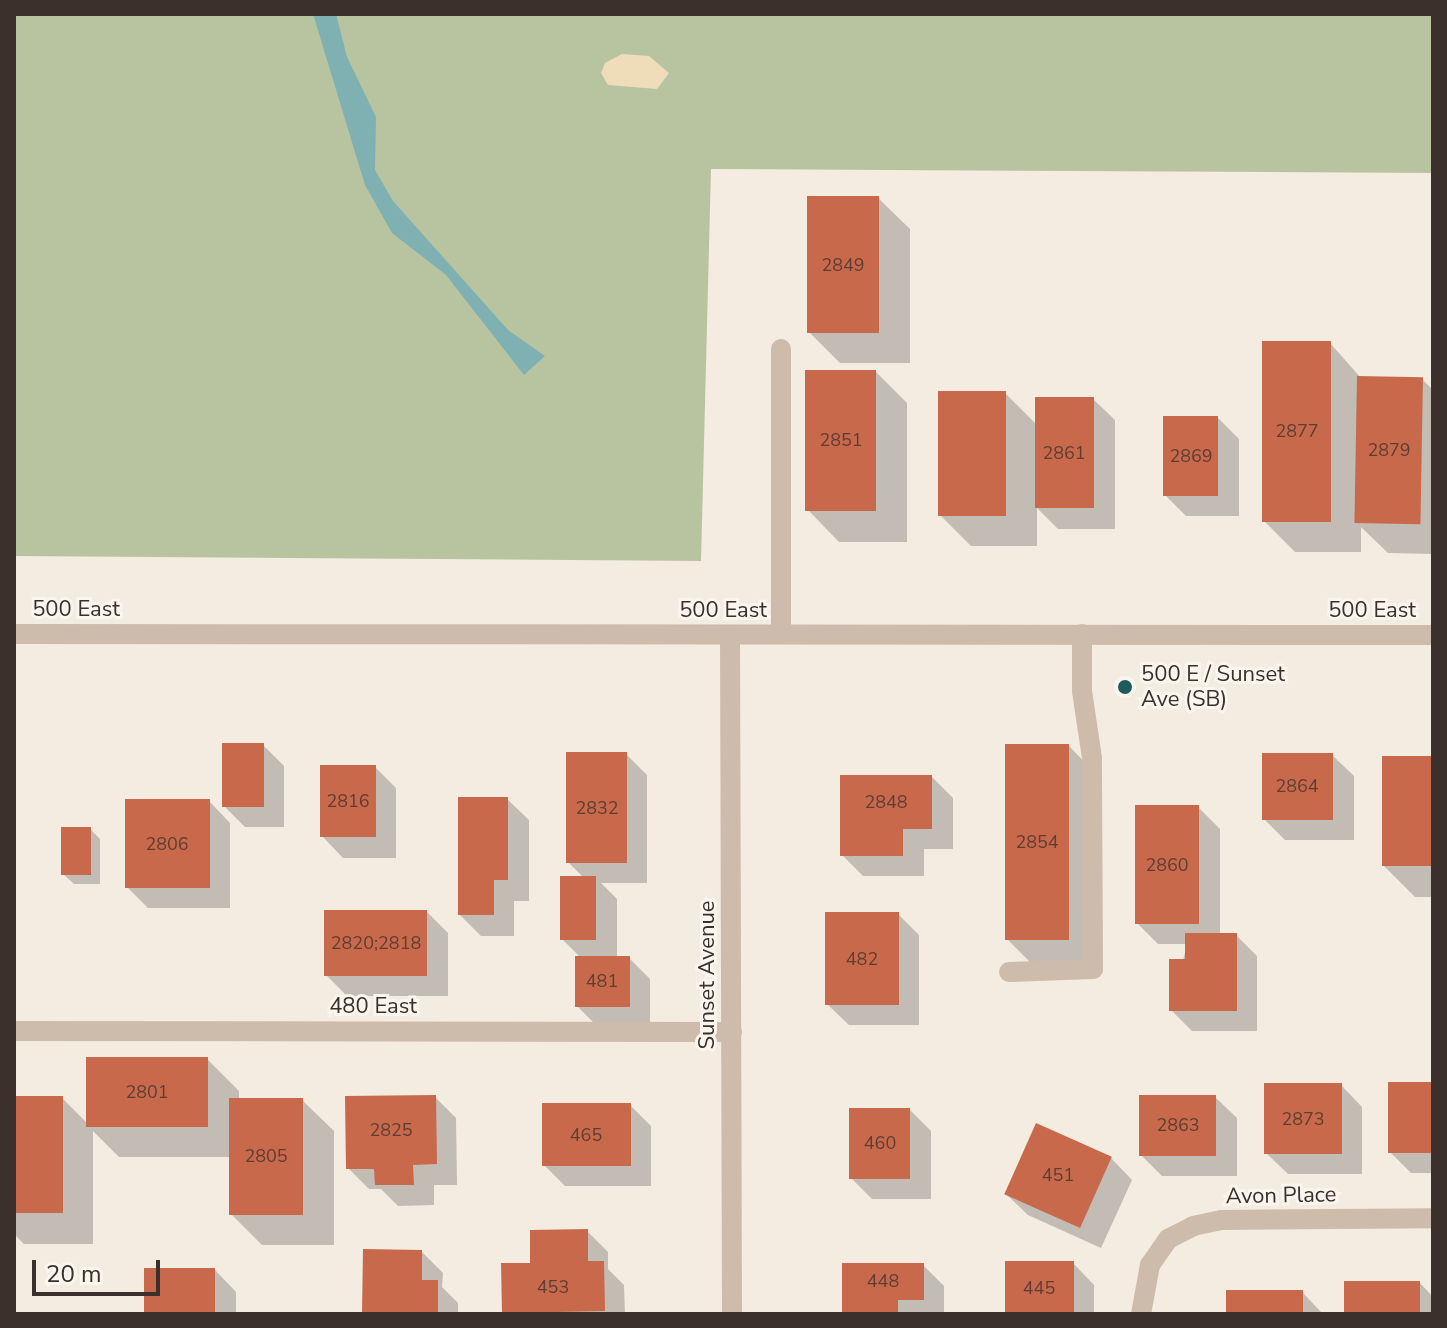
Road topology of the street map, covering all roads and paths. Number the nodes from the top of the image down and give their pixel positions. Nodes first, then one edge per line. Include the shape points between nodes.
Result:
1 (781, 349) dead end
2 (14, 634) edge
3 (781, 634) junction
4 (1082, 634) junction
5 (730, 635) junction
6 (1433, 635) edge
7 (1009, 972) dead end
8 (14, 1031) edge
9 (732, 1032) junction
10 (1433, 1218) edge
11 (732, 1314) edge
12 (1141, 1314) edge

1 - 3 street
2 - 5 street, 500 East
3 - 4 street, 500 East
3 - 5 street, 500 East
4 - 6 street, 500 East
4 - 7 street via 1082,691 1092,758 1093,969
5 - 9 street, Sunset Avenue
8 - 9 street, 480 East
9 - 11 street, Sunset Avenue
10 - 12 street, Avon Place via 1221,1220 1193,1226 1168,1239 1150,1265

